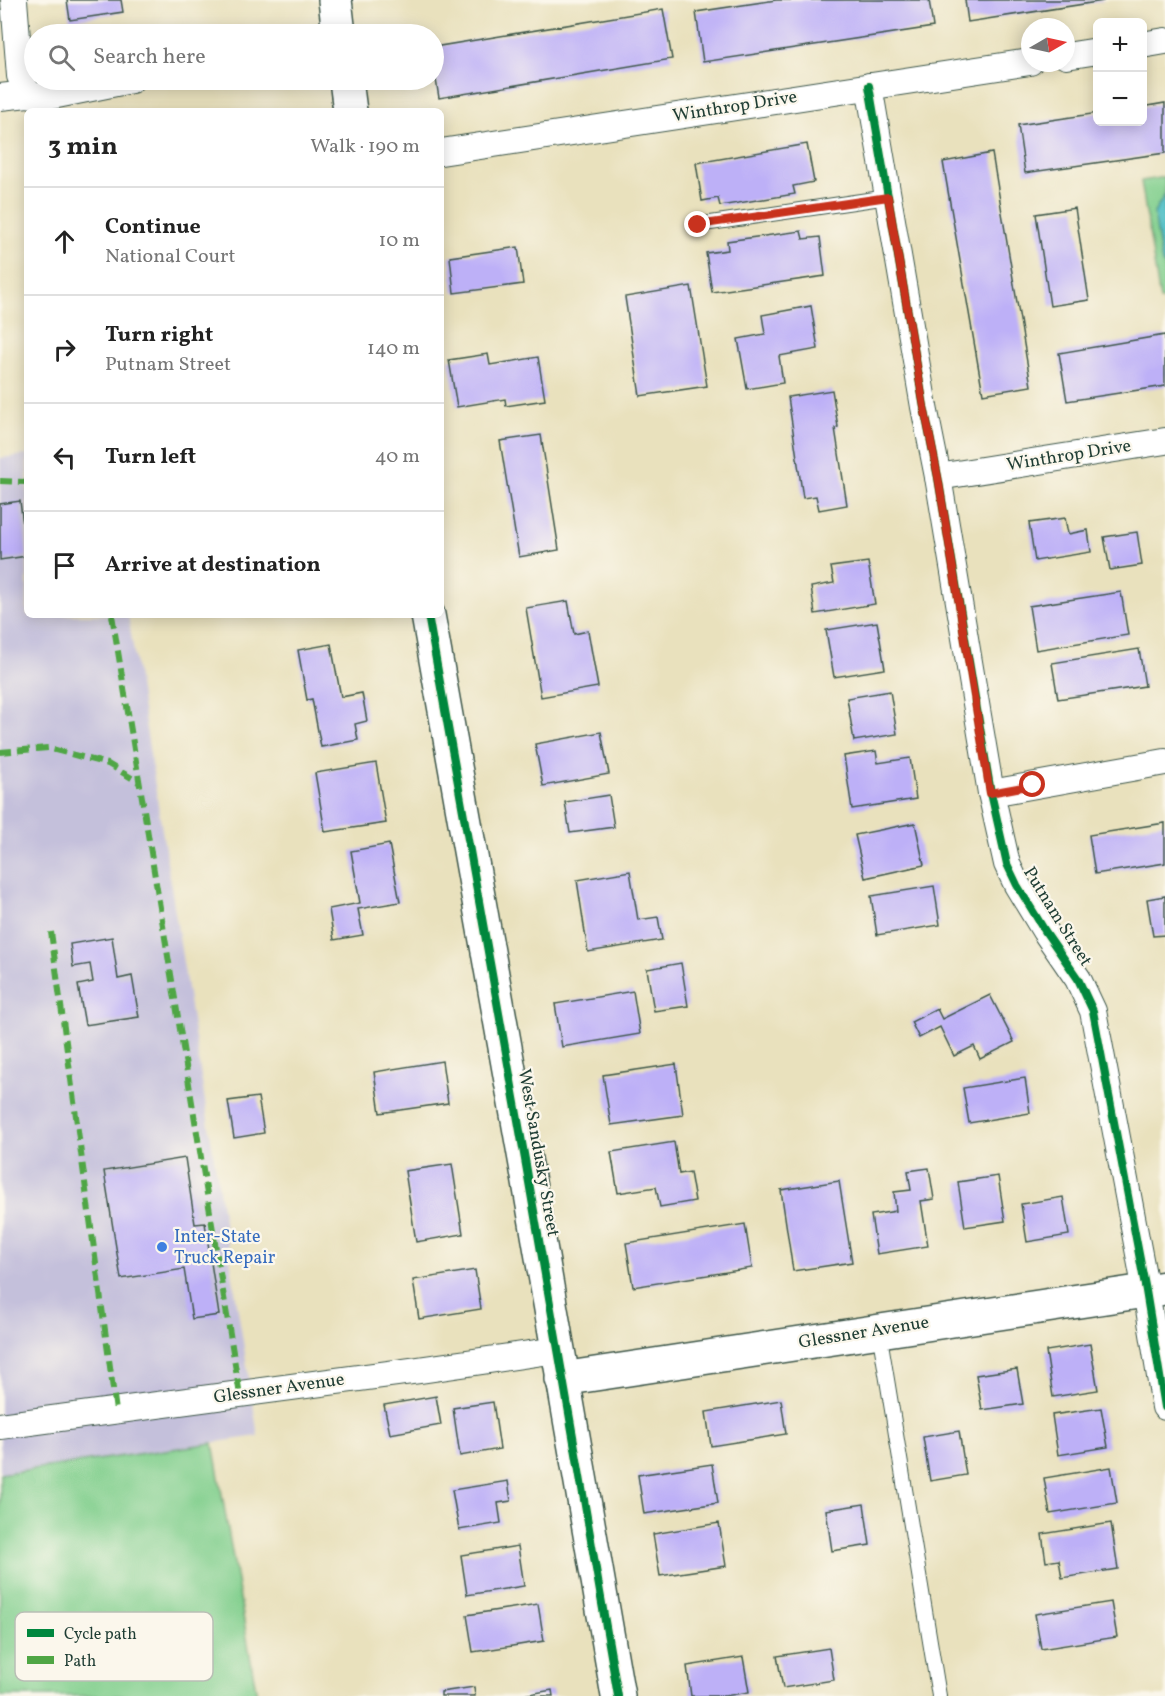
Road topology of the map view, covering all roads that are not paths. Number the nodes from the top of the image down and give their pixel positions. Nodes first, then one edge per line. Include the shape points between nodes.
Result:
1 (14, 0) edge
2 (335, 0) edge
3 (338, 24) edge
4 (1165, 41) edge
5 (1147, 44) edge
6 (1093, 52) edge
7 (1075, 55) edge
8 (1021, 63) edge
9 (869, 86) junction
10 (24, 89) edge
11 (25, 90) edge
12 (82, 90) edge
13 (347, 90) edge
14 (28, 94) junction
15 (0, 97) edge
16 (350, 108) edge
17 (444, 152) edge
18 (888, 197) junction
19 (698, 225) dead end
20 (1165, 441) edge
21 (938, 477) junction
22 (429, 618) edge
23 (1165, 762) edge
24 (990, 793) junction
25 (1156, 1289) edge
26 (879, 1331) junction
27 (560, 1364) junction
28 (1165, 1407) edge
29 (0, 1426) edge
30 (618, 1696) edge
31 (939, 1696) edge

1 - 10 street
2 - 3 street
4 - 5 street
6 - 7 street
8 - 9 street, Winthrop Drive
9 - 17 street, Winthrop Drive
9 - 18 street, Putnam Street
11 - 14 street
12 - 14 street via 52,96
13 - 16 street
14 - 15 street
18 - 19 lane
18 - 21 street, Putnam Street
20 - 21 street, Winthrop Drive
21 - 24 street, Putnam Street
22 - 27 street, West Sandusky Street
23 - 24 street
24 - 25 street, Putnam Street via 1007,864 1078,979 1093,1011
25 - 26 street, Glessner Avenue
25 - 28 street, Putnam Street
26 - 27 street, Glessner Avenue
26 - 31 lane
27 - 29 street, Glessner Avenue via 374,1377
27 - 30 street, West Sandusky Street

